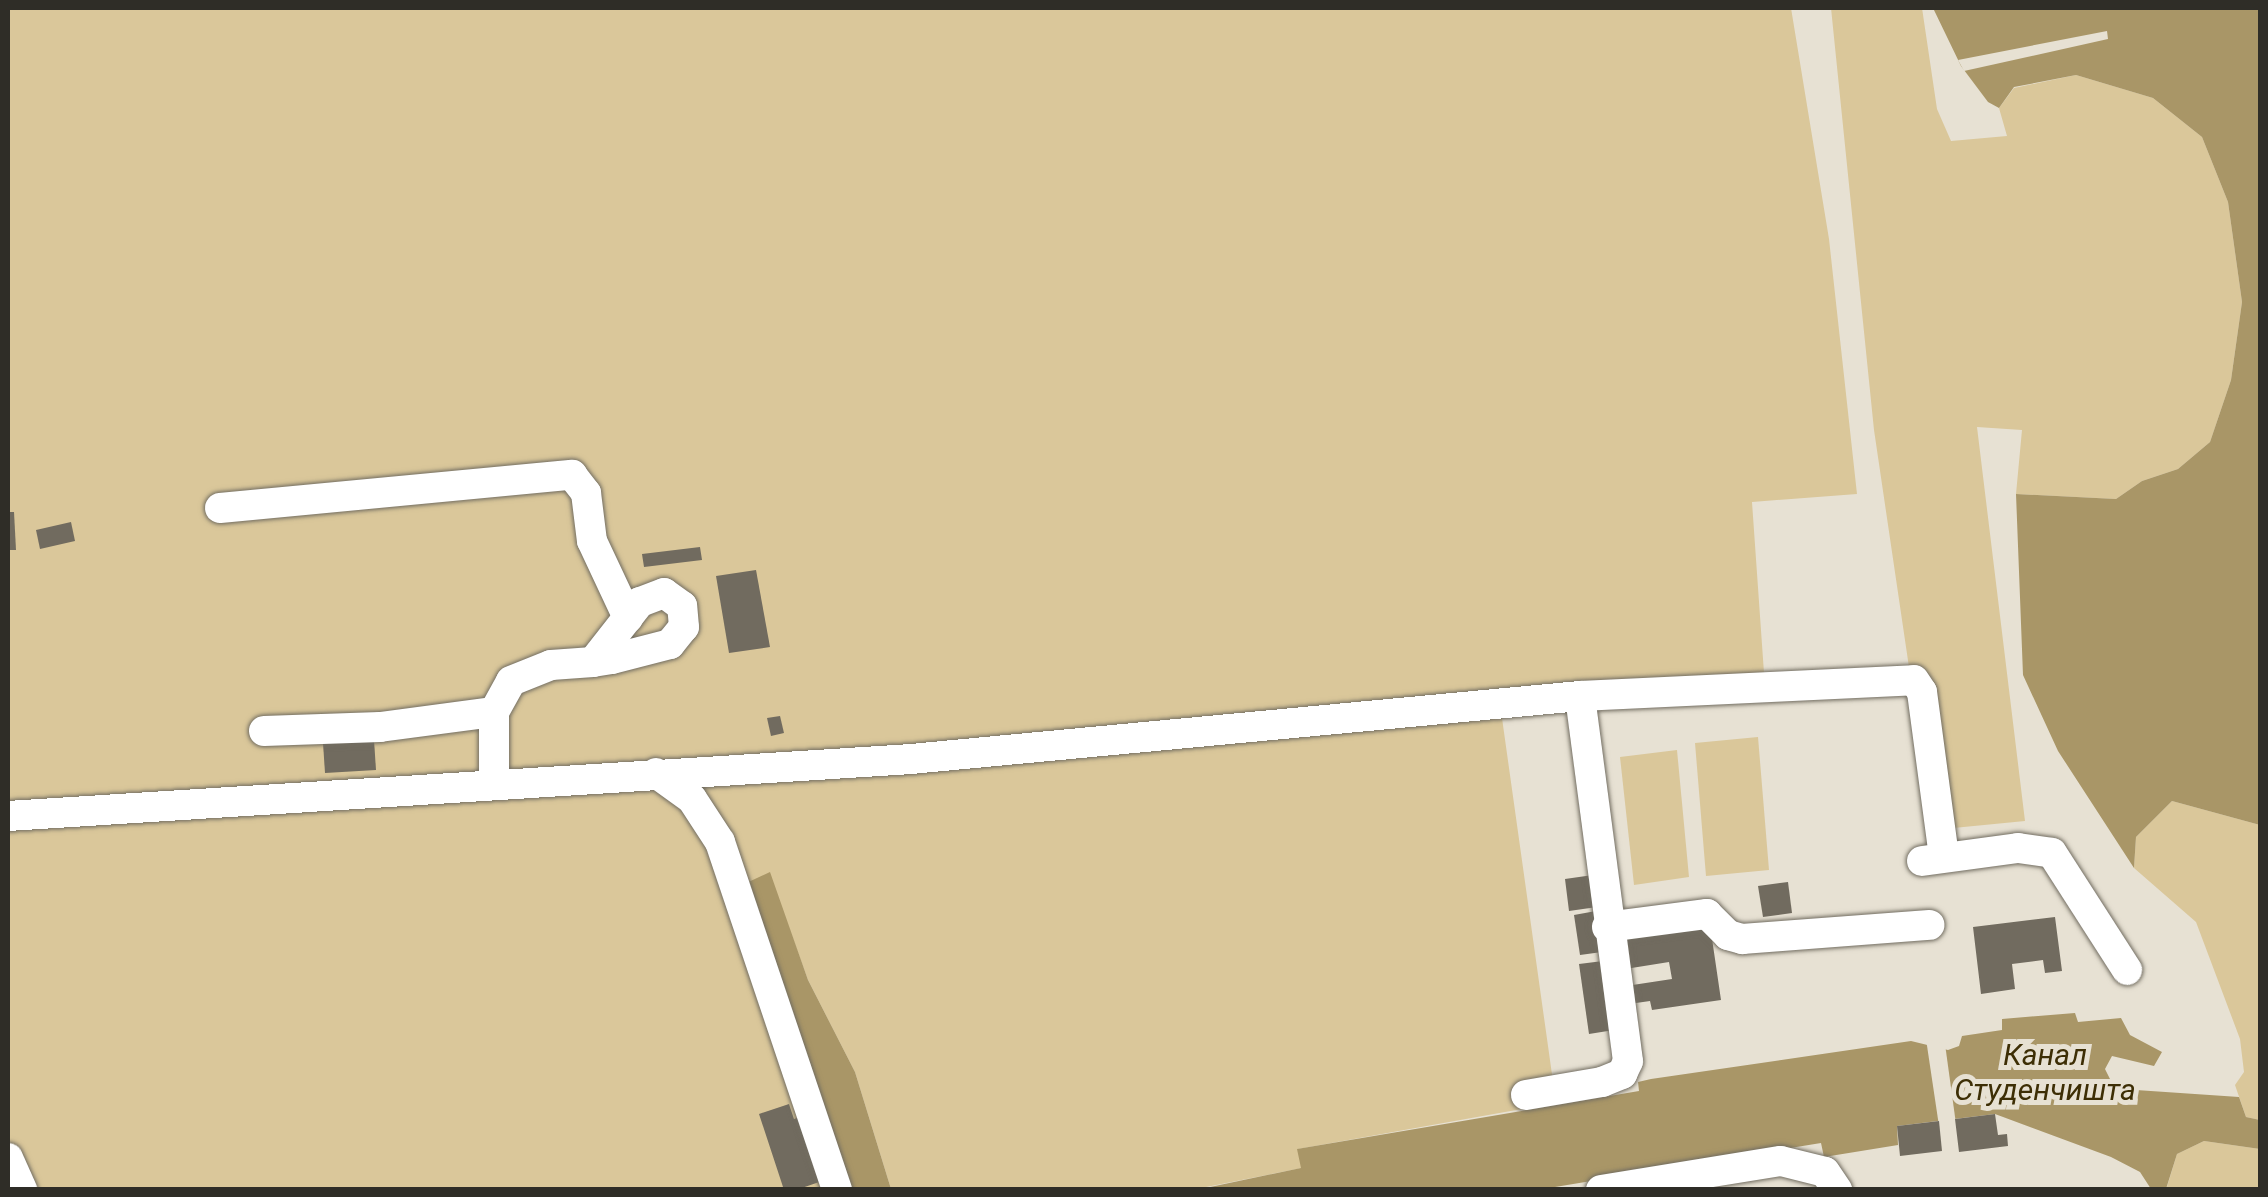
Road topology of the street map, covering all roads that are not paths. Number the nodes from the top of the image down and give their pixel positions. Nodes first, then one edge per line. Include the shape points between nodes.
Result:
1 (220, 508) dead end
2 (628, 618) junction
3 (593, 662) junction
4 (1580, 696) junction
5 (494, 712) junction
6 (264, 731) dead end
7 (656, 773) junction
8 (494, 783) junction
9 (8, 816) edge
10 (1928, 925) dead end
11 (1607, 928) junction
12 (2127, 970) dead end
13 (1526, 1095) dead end
14 (8, 1158) edge
15 (1831, 1181) edge
16 (22, 1190) edge
17 (837, 1190) edge
18 (1601, 1190) edge

1 - 2 street via 572,475 586,493 592,541
2 - 3 street
2 - 3 street via 640,602 664,593 676,598 686,616 670,644
3 - 5 street via 530,670 511,681
4 - 7 street via 911,759
4 - 11 street
4 - 12 street via 1914,680 1922,692 1933,859 2018,848 2052,853
5 - 6 street via 380,727
5 - 8 street
7 - 8 street
7 - 17 street via 692,799 725,854
8 - 9 street
10 - 11 street via 1742,939 1707,914
11 - 13 street via 1626,1068 1602,1082
14 - 16 street
15 - 18 street via 1782,1162

